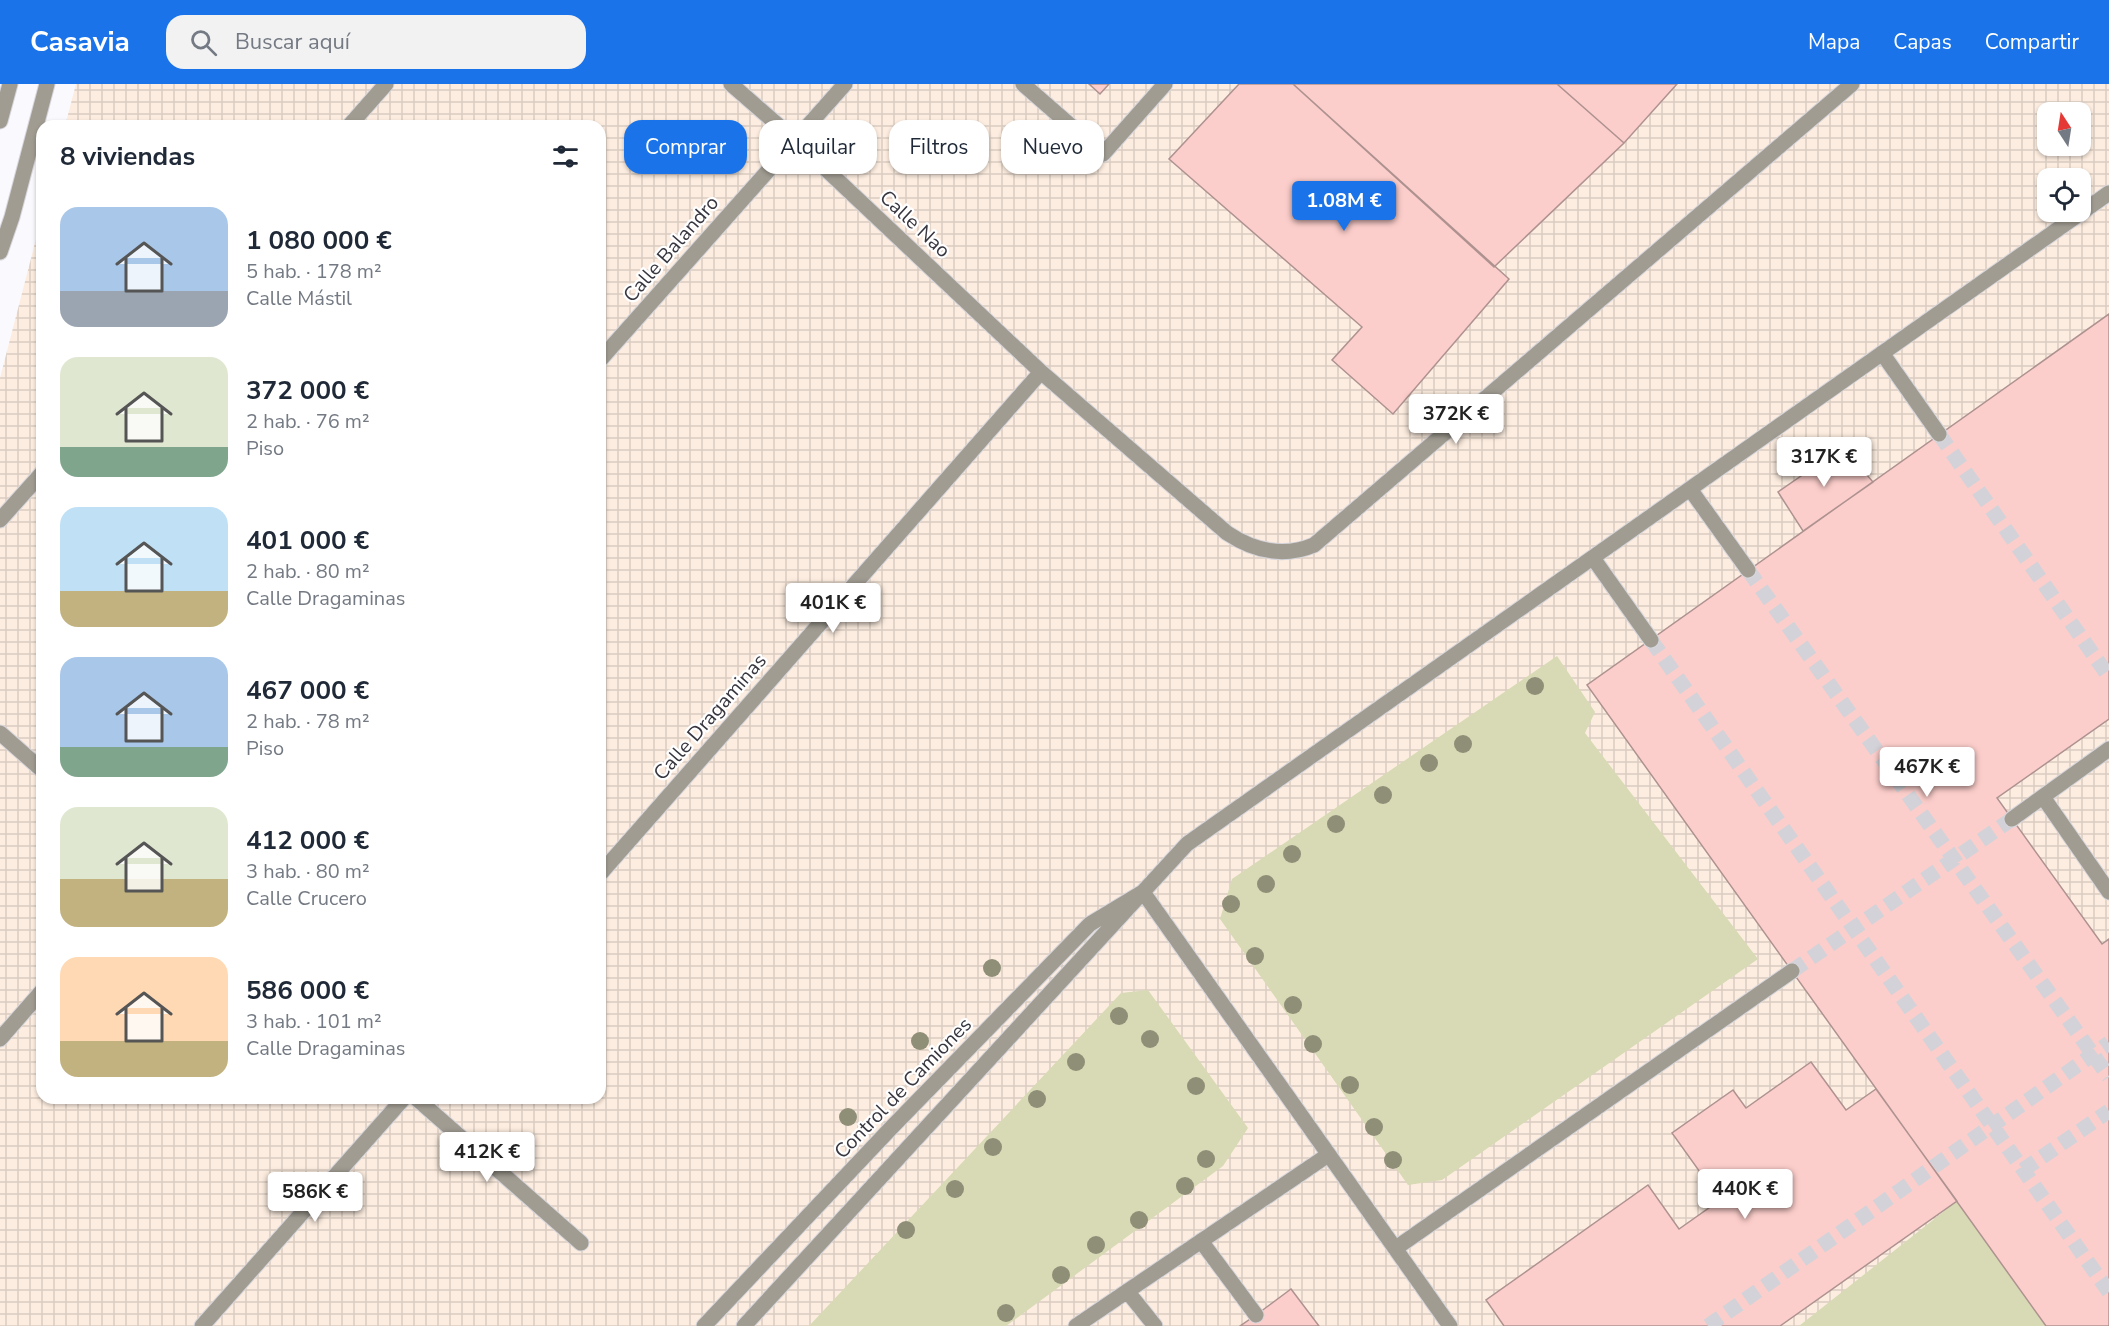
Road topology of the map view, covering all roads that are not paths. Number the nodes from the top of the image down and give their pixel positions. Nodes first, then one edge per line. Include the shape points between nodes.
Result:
1 (10, 84) edge
2 (47, 84) edge
3 (386, 84) edge
4 (731, 84) edge
5 (844, 84) edge
6 (1023, 84) edge
7 (1165, 84) edge
8 (1852, 84) edge
9 (38, 120) edge
10 (354, 120) edge
11 (772, 120) edge
12 (812, 120) edge
13 (0, 121) edge
14 (36, 126) edge
15 (765, 174) edge
16 (831, 174) edge
17 (2109, 193) edge
18 (0, 252) edge
19 (606, 353) edge
20 (1882, 353) junction
21 (1041, 372) junction
22 (1939, 434) tunnel mouth
23 (36, 480) edge
24 (1690, 489) junction
25 (0, 520) edge
26 (1593, 558) junction
27 (1748, 570) tunnel mouth
28 (1650, 640) tunnel mouth
29 (0, 732) edge
30 (2109, 749) edge
31 (36, 765) edge
32 (2043, 797) junction
33 (2012, 819) tunnel mouth
34 (606, 867) edge
35 (1143, 892) junction
36 (2109, 892) edge
37 (1792, 971) tunnel mouth
38 (36, 998) edge
39 (0, 1039) edge
40 (399, 1104) edge
41 (423, 1104) edge
42 (1328, 1155) junction
43 (1201, 1241) junction
44 (581, 1243) dead end
45 (1396, 1248) junction
46 (1127, 1291) junction
47 (1256, 1315) dead end
48 (202, 1326) edge
49 (704, 1326) edge
50 (744, 1326) edge
51 (1076, 1326) edge
52 (1155, 1326) edge
53 (1450, 1326) edge

1 - 13 street
2 - 9 street
3 - 10 street
4 - 11 street, Calle Nao
5 - 12 street, Calle Balandro
6 - 7 street via 1103,154
8 - 21 street, Calle Nao via 1314,545 1301,551 1259,550 1227,533
14 - 18 street
15 - 19 street, Calle Balandro
16 - 21 street, Calle Nao
17 - 20 street
20 - 22 street
20 - 24 street
21 - 34 street, Calle Dragaminas
23 - 25 street
24 - 26 street
24 - 27 street
26 - 28 street
26 - 35 street via 1187,844
29 - 31 street
30 - 32 street
32 - 33 street
32 - 36 street
35 - 42 street
35 - 49 street, Control de Camiones via 1090,924
35 - 50 street
37 - 45 street
38 - 39 street
40 - 48 street
41 - 44 street
42 - 43 street
42 - 45 street
43 - 46 street
43 - 47 street
45 - 53 street
46 - 51 street
46 - 52 street

